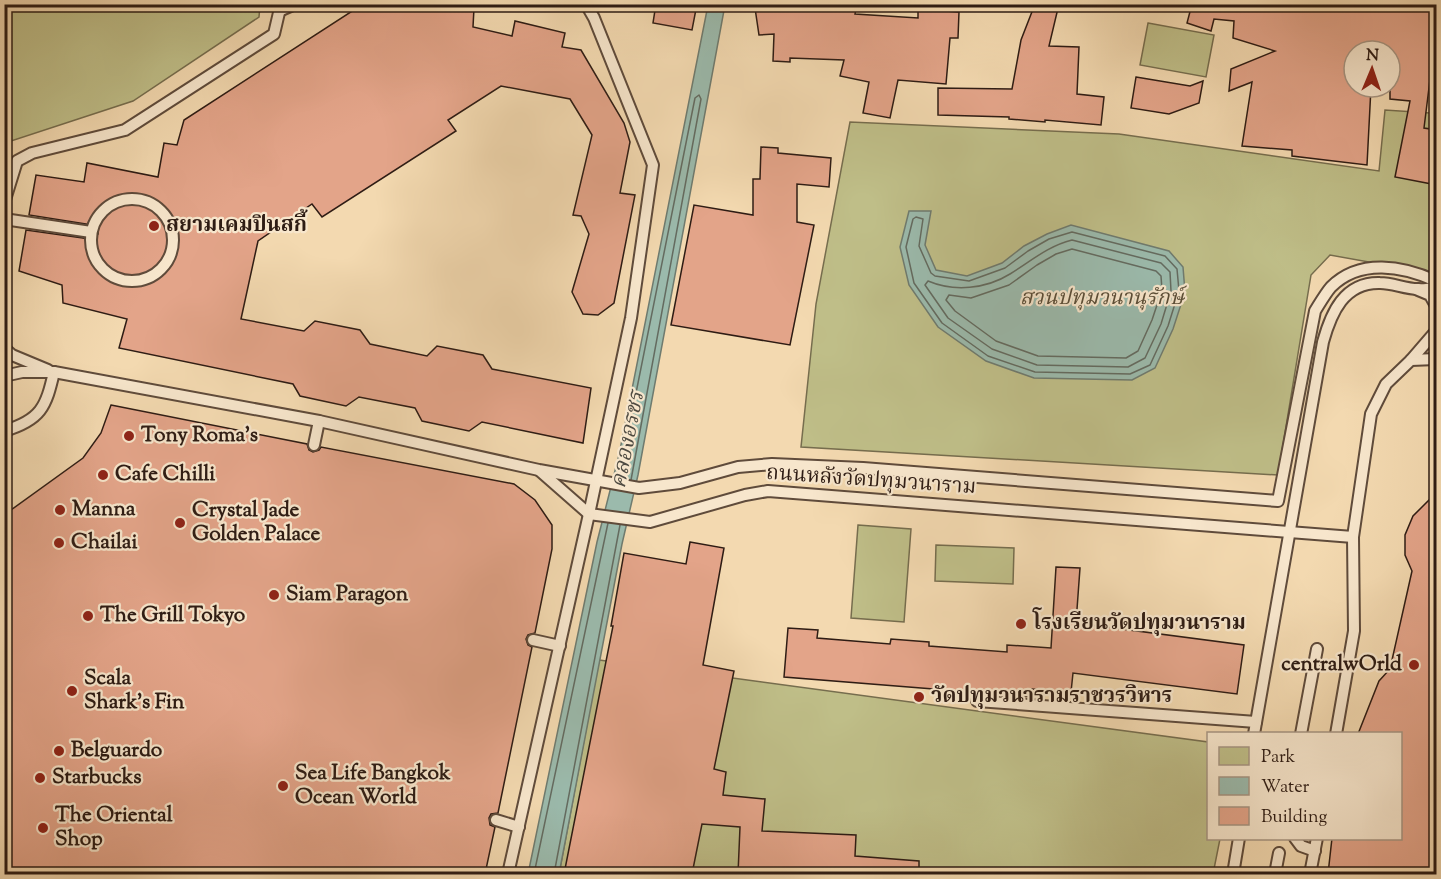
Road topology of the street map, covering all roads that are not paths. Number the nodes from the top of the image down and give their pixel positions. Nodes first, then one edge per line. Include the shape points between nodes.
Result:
1 (295, 4) edge
2 (586, 4) edge
3 (280, 8) edge
4 (4, 203) edge
5 (4, 219) edge
6 (91, 232) junction
7 (1437, 281) edge
8 (1437, 287) edge
9 (1418, 290) junction
10 (1437, 306) edge
11 (1437, 331) edge
12 (4, 348) edge
13 (1437, 359) edge
14 (1411, 360) junction
15 (54, 372) junction
16 (4, 376) edge
17 (319, 421) junction
18 (4, 431) edge
19 (314, 445) dead end
20 (539, 470) junction
21 (596, 481) junction
22 (589, 514) junction
23 (1289, 533) junction
24 (1353, 537) junction
25 (533, 640) dead end
26 (560, 646) junction
27 (1317, 649) dead end
28 (976, 701) dead end
29 (1255, 728) edge
30 (1301, 732) edge
31 (1336, 732) edge
32 (496, 820) dead end
33 (519, 827) junction
34 (1243, 840) edge
35 (1296, 840) edge
36 (1317, 840) edge
37 (1315, 851) junction
38 (1279, 853) dead end
39 (508, 874) edge
40 (1233, 874) edge
41 (1275, 874) edge
42 (1310, 874) edge

1 - 3 lane
2 - 21 lane via 653,165 631,318
3 - 4 lane via 274,34 125,130 32,153 17,161
5 - 6 lane
6 - 6 lane via 105,208 131,198 157,206 166,216 174,242 164,267 153,276 127,281 103,269 95,258
7 - 21 lane, ถนนหลังวัดปทุมวนาราม via 1381,267 1355,270 1331,287 1315,311 1278,501 789,464 738,467 681,483 639,488
8 - 9 lane
9 - 10 lane via 1430,295
9 - 23 lane via 1380,283 1361,285 1343,298 1330,317
11 - 14 lane
12 - 15 lane
13 - 14 lane
14 - 24 lane via 1386,384 1371,414
15 - 16 lane
15 - 17 lane, ถนนหลังวัดปทุมวนาราม
15 - 18 lane via 46,404 28,421
17 - 19 lane
17 - 20 lane, ถนนหลังวัดปทุมวนาราม
20 - 21 lane, ถนนหลังวัดปทุมวนาราม
20 - 22 lane
21 - 22 lane
22 - 23 lane, ถนนหลังวัดปทุมวนาราม via 650,522 768,491
22 - 26 lane
23 - 24 lane, ถนนหลังวัดปทุมวนาราม
23 - 29 lane
24 - 31 lane via 1354,631
25 - 26 lane
26 - 33 lane
27 - 30 lane
28 - 29 lane
32 - 33 lane
33 - 39 lane
34 - 40 lane
35 - 37 lane
36 - 37 lane
37 - 42 lane
38 - 41 lane

